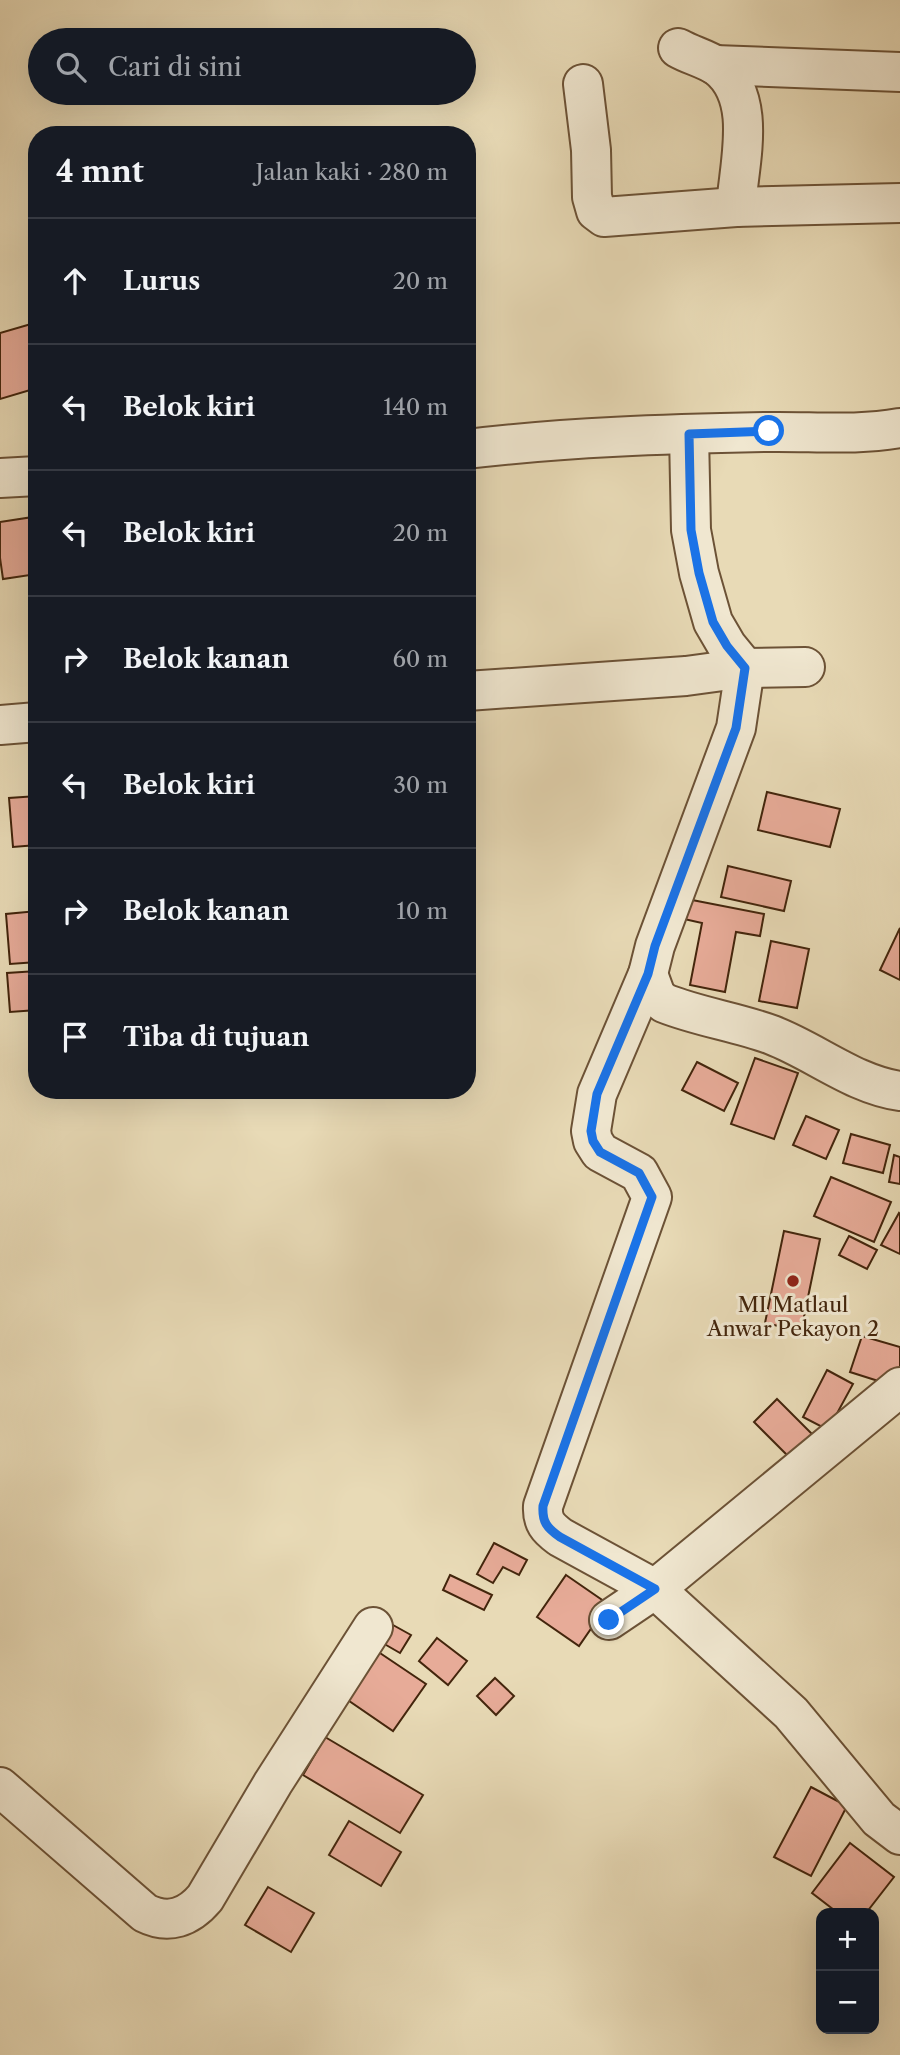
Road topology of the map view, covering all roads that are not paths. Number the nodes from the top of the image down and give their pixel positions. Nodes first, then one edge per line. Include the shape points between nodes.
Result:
1 (678, 48) dead end
2 (715, 65) junction
3 (900, 72) edge
4 (583, 84) dead end
5 (900, 203) edge
6 (736, 207) junction
7 (900, 428) edge
8 (689, 434) junction
9 (476, 448) edge
10 (28, 476) edge
11 (0, 478) edge
12 (805, 667) dead end
13 (745, 668) junction
14 (476, 690) edge
15 (28, 723) edge
16 (0, 725) edge
17 (648, 974) junction
18 (900, 1091) edge
19 (900, 1387) edge
20 (655, 1589) junction
21 (609, 1620) dead end
22 (373, 1627) dead end
23 (0, 1787) edge
24 (900, 1835) edge

1 - 2 street
2 - 3 street
2 - 6 street via 729,77 739,97 743,122
4 - 6 street via 592,197 600,215
5 - 6 street
7 - 8 street via 857,433
8 - 9 street
8 - 13 street via 691,530 699,573 713,622
10 - 11 street
12 - 13 street
13 - 14 street via 686,677
13 - 17 street via 736,728
15 - 16 street
17 - 18 street via 656,996 664,1003 771,1035 840,1071
17 - 20 street via 597,1094 591,1131 600,1152 639,1173 652,1197 543,1506 543,1517 547,1528 560,1537
19 - 20 street
20 - 21 street
20 - 24 street via 791,1713 879,1819
22 - 23 street via 194,1911 171,1918 145,1913

